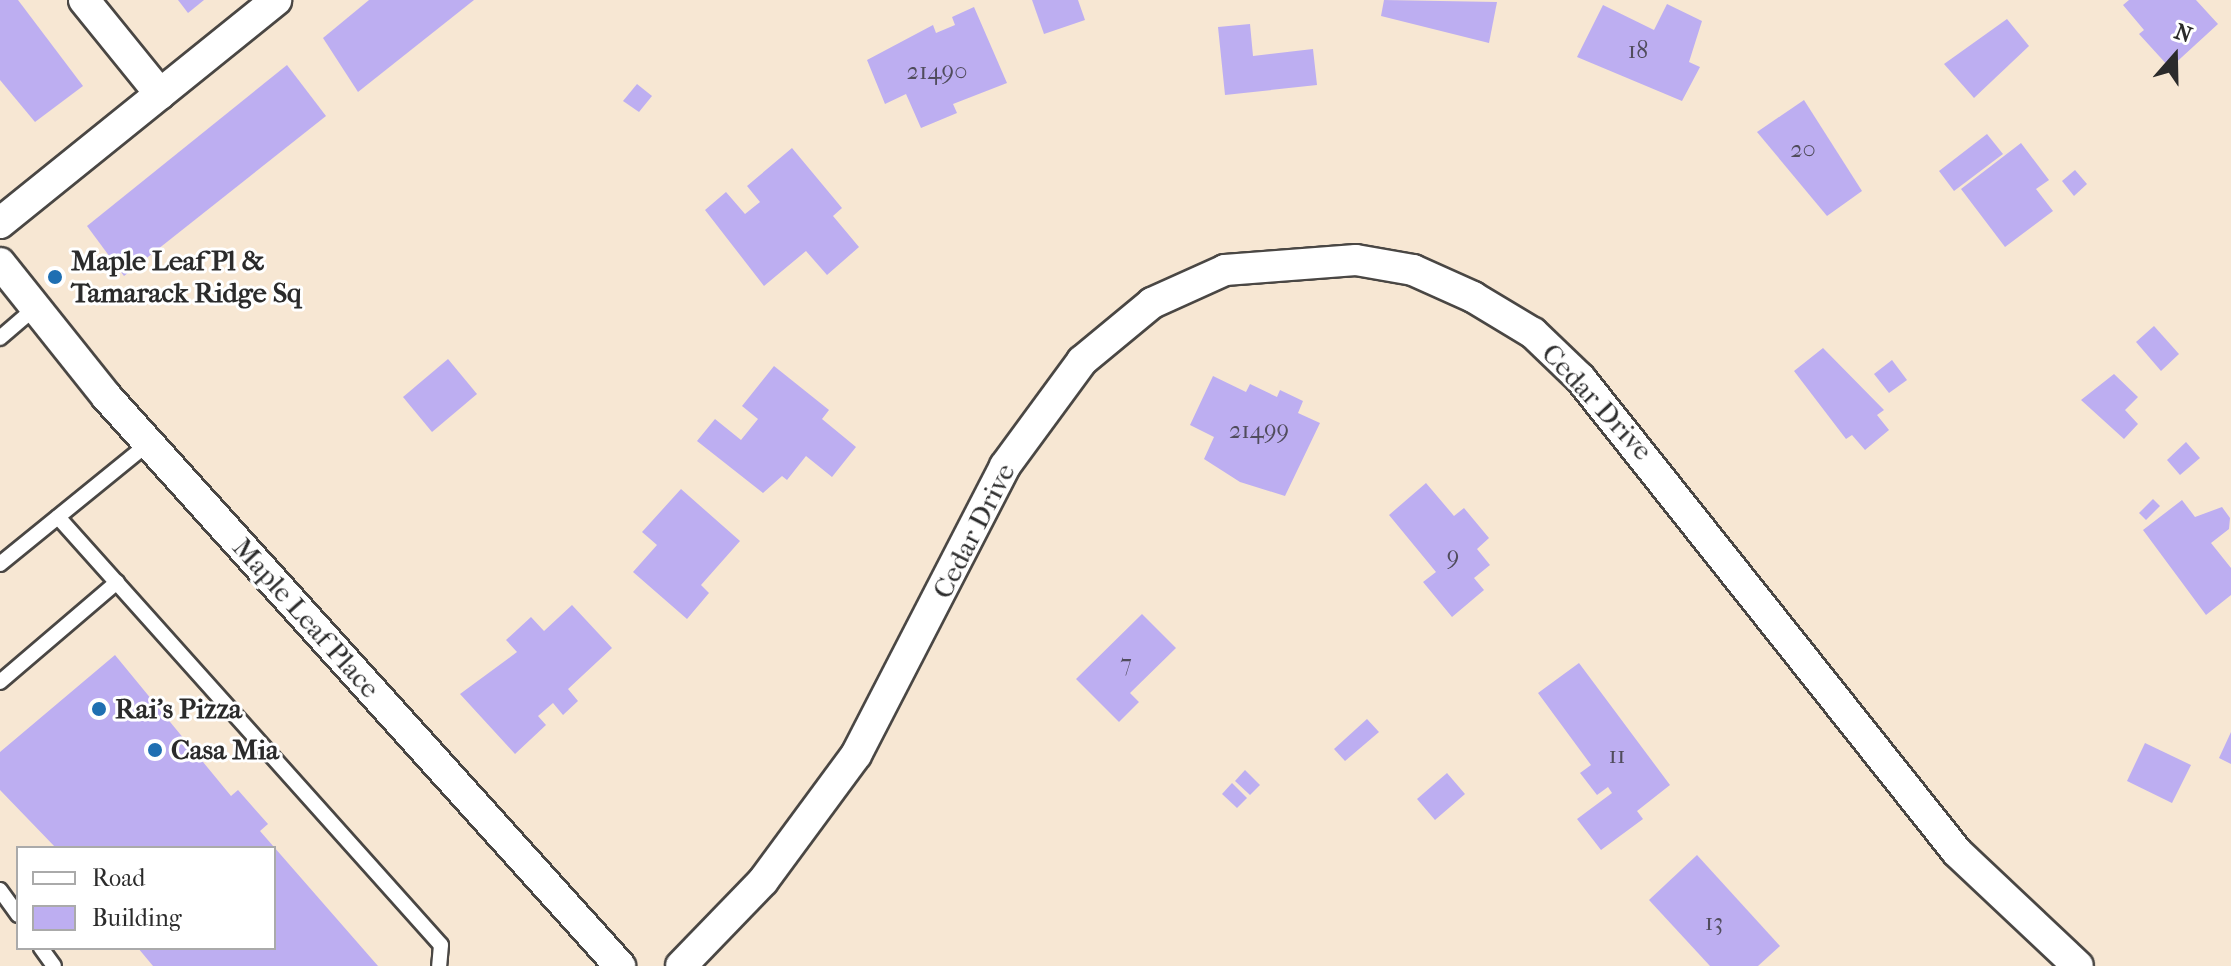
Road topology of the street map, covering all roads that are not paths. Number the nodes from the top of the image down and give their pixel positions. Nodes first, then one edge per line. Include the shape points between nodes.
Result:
1 (84, 0) edge
2 (276, 0) edge
3 (160, 94) junction
4 (0, 223) edge
5 (0, 263) edge
6 (36, 307) junction
7 (0, 338) edge
8 (149, 443) junction
9 (58, 517) junction
10 (0, 564) edge
11 (117, 582) junction
12 (0, 682) edge
13 (0, 890) edge
14 (16, 912) edge
15 (439, 966) edge
16 (620, 966) edge
17 (681, 966) edge
18 (2078, 966) edge

1 - 3 street
2 - 3 street
3 - 4 street
5 - 6 street, Maple Leaf Place
6 - 7 lane
6 - 8 street, Maple Leaf Place
8 - 9 lane
8 - 16 street, Maple Leaf Place
9 - 10 lane
9 - 11 lane
11 - 12 lane
11 - 15 lane via 441,945
13 - 14 lane
17 - 18 street, Cedar Drive via 763,881 856,755 1005,466 1082,361 1152,303 1188,284 1255,264 1343,260 1413,270 1473,297 1533,333 1580,378 1957,852

